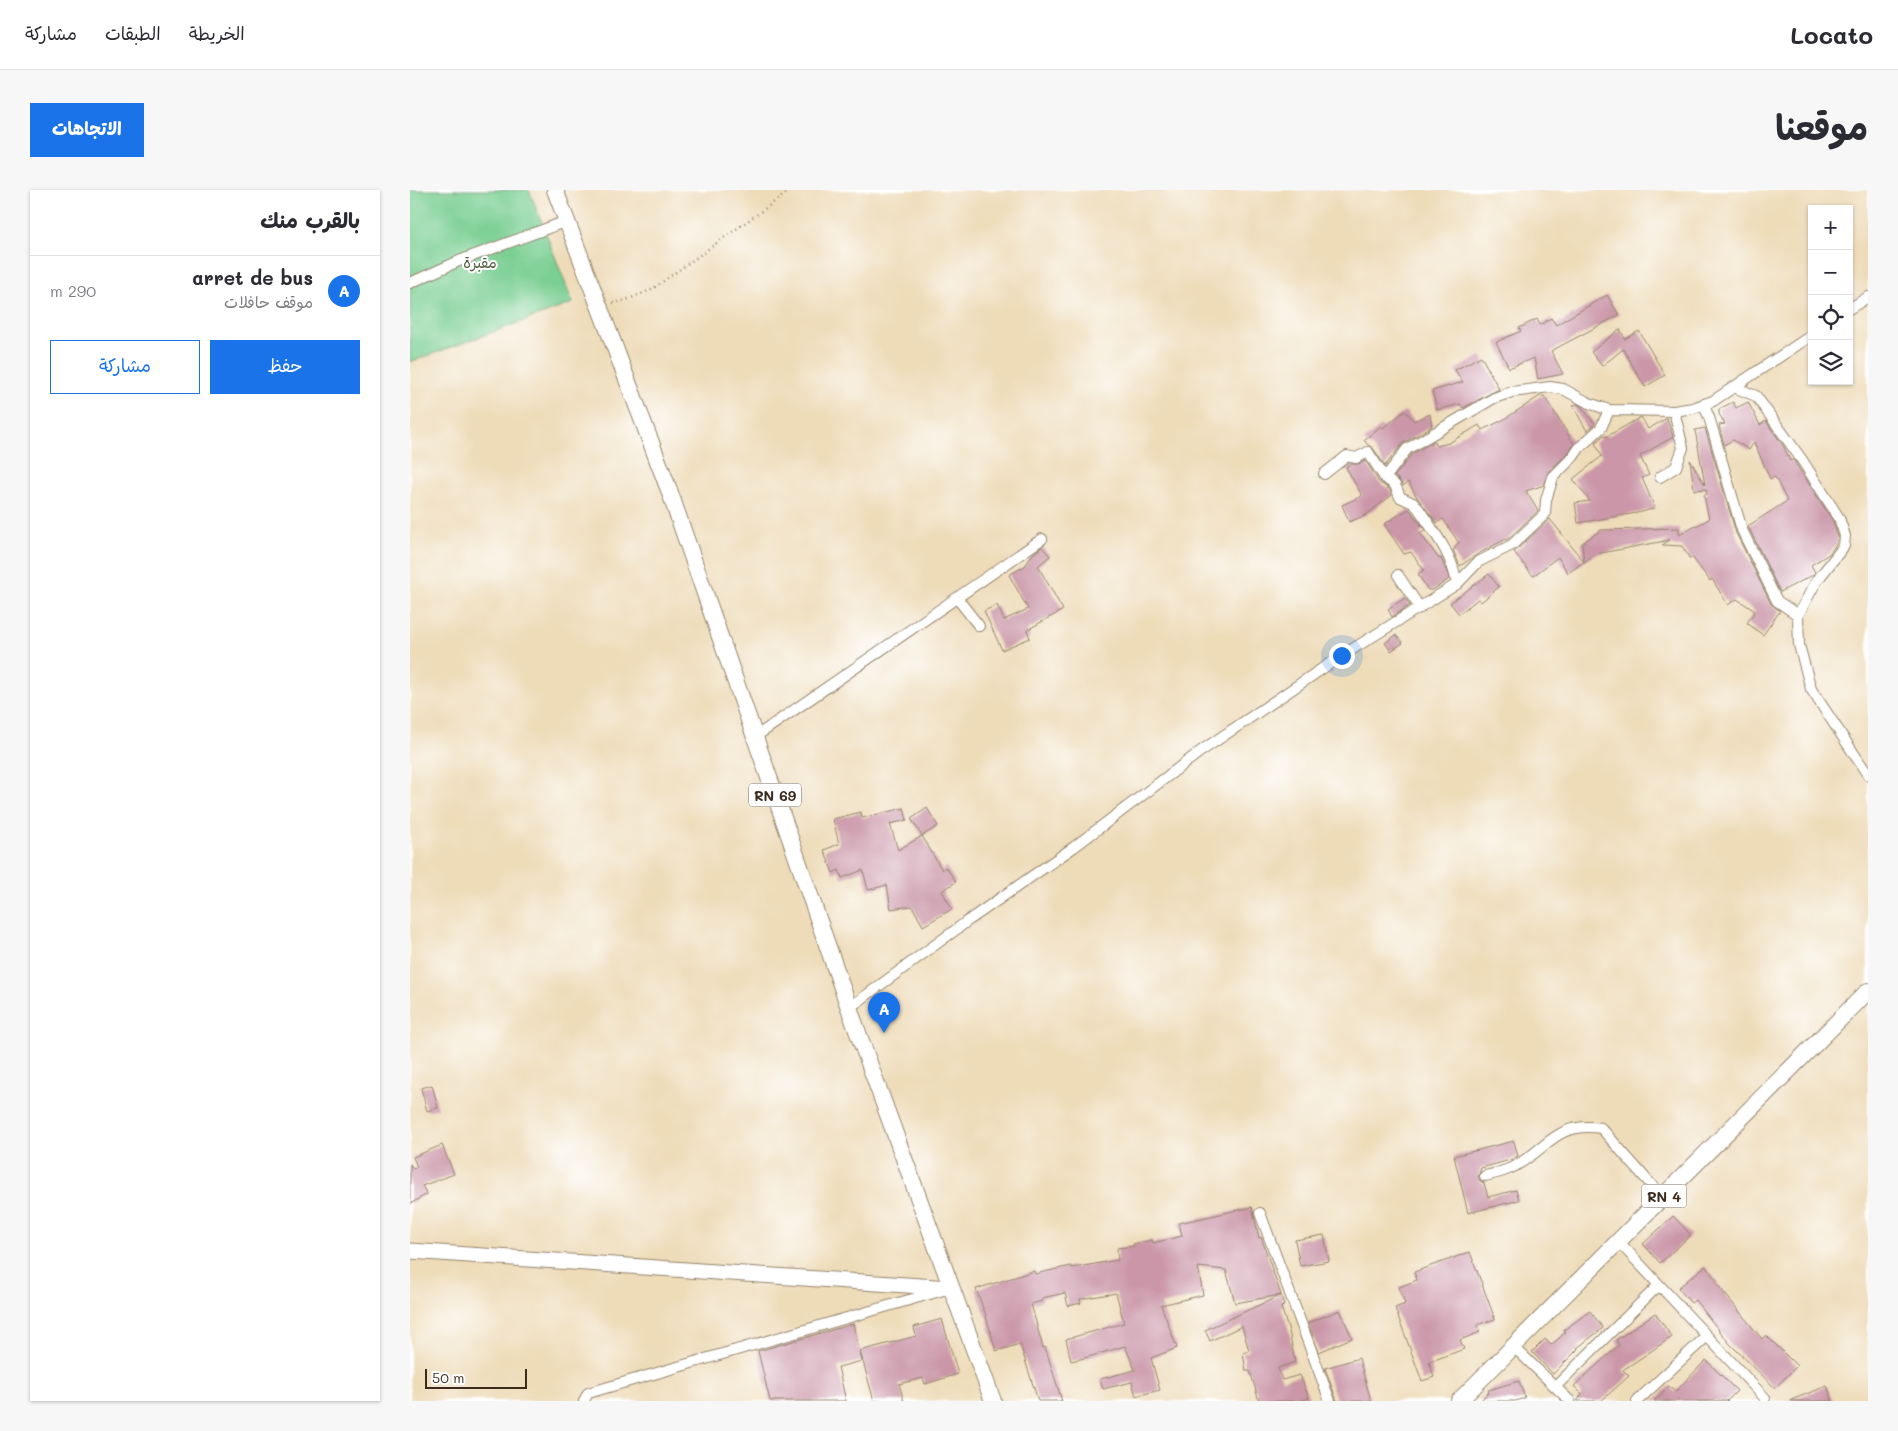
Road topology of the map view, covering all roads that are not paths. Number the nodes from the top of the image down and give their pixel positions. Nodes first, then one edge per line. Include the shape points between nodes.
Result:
1 (556, 190) edge
2 (567, 222) junction
3 (410, 283) edge
4 (1868, 296) edge
5 (1853, 306) edge
6 (1808, 338) edge
7 (1734, 387) junction
8 (1703, 404) junction
9 (1609, 410) junction
10 (1674, 411) junction
11 (1324, 474) dead end
12 (1660, 477) dead end
13 (1385, 478) junction
14 (1042, 539) dead end
15 (1398, 575) dead end
16 (1457, 584) junction
17 (957, 598) junction
18 (1420, 608) junction
19 (1798, 615) junction
20 (979, 626) dead end
21 (755, 737) junction
22 (1868, 775) edge
23 (1868, 991) edge
24 (849, 1008) junction
25 (1485, 1176) dead end
26 (1663, 1198) junction
27 (1260, 1213) dead end
28 (1619, 1242) junction
29 (410, 1251) edge
30 (1659, 1285) junction
31 (950, 1288) junction
32 (1707, 1336) junction
33 (1514, 1347) junction
34 (1556, 1386) junction
35 (1765, 1398) dead end
36 (584, 1401) edge
37 (993, 1401) edge
38 (1330, 1401) edge
39 (1459, 1401) edge
40 (1570, 1401) edge
41 (1637, 1401) edge

1 - 2 main road, RN 69
2 - 3 street via 459,261
2 - 21 main road, RN 69 via 669,490
4 - 5 street
6 - 7 street
7 - 8 street
7 - 19 street via 1756,396 1833,507 1845,536 1844,546 1816,582
8 - 10 street
8 - 19 street via 1742,530 1777,601
9 - 10 street
9 - 13 street via 1563,389 1550,387 1512,392 1494,398 1407,449
9 - 16 street via 1601,428 1553,477 1545,514 1512,545 1478,562
10 - 12 street via 1683,448 1676,467
11 - 13 street via 1348,456 1356,458 1368,452
13 - 16 street via 1395,485 1400,497 1418,508 1454,566
14 - 17 street
15 - 18 street
16 - 18 street
17 - 20 street
17 - 21 street
18 - 24 street via 1335,660 1201,751 1074,847
19 - 22 street via 1798,645 1812,689
21 - 24 main road, RN 69
23 - 26 main road, RN 4
24 - 31 main road, RN 69
25 - 26 street via 1511,1168 1556,1136 1585,1126 1601,1128
26 - 28 main road, RN 4
27 - 38 street
28 - 30 street
28 - 33 main road, RN 4
29 - 31 main road
30 - 32 street
30 - 34 street
31 - 36 street via 588,1393
31 - 37 main road, RN 69
32 - 35 street
32 - 41 street
33 - 34 street
33 - 39 main road, RN 4
34 - 40 street

